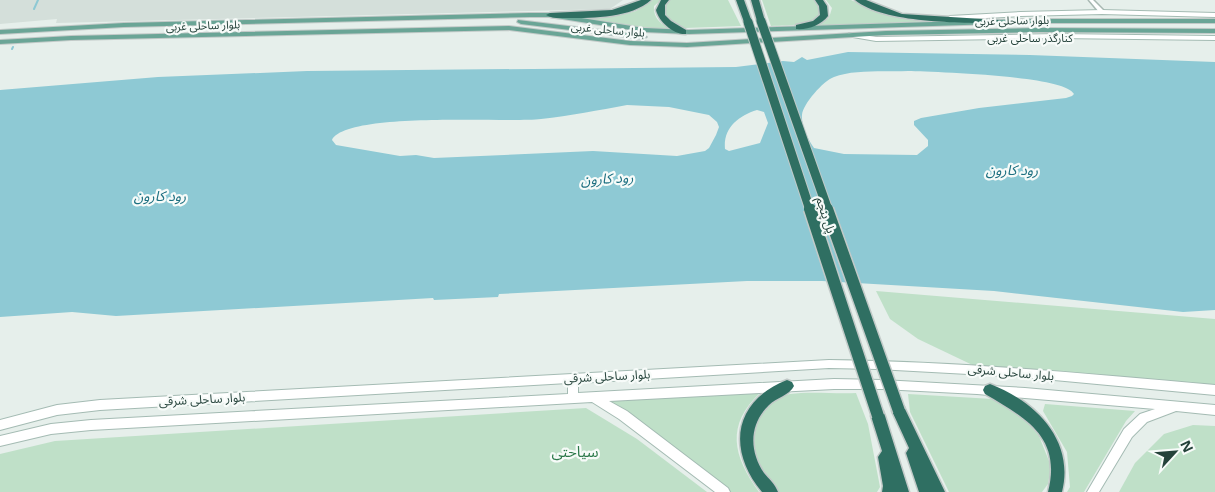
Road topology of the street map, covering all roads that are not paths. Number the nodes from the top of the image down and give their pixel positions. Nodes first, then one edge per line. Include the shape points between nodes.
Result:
1 (647, 0) edge
2 (665, 0) edge
3 (740, 0) edge
4 (755, 0) edge
5 (819, 0) edge
6 (859, 0) edge
7 (1091, 0) edge
8 (1102, 12) junction
9 (1215, 15) edge
10 (550, 16) junction
11 (935, 19) junction
12 (1087, 20) junction
13 (1136, 21) junction
14 (1215, 21) edge
15 (999, 22) junction
16 (799, 27) junction
17 (778, 28) junction
18 (1097, 31) junction
19 (1144, 31) junction
20 (1215, 31) edge
21 (0, 32) edge
22 (683, 32) junction
23 (846, 34) junction
24 (0, 36) edge
25 (1215, 38) edge
26 (0, 42) edge
27 (573, 378) junction
28 (787, 386) junction
29 (990, 390) junction
30 (1215, 390) edge
31 (593, 397) junction
32 (573, 398) junction
33 (1177, 407) junction
34 (1215, 410) edge
35 (899, 411) junction
36 (878, 416) junction
37 (0, 425) edge
38 (0, 441) edge
39 (724, 492) edge
40 (771, 492) edge
41 (889, 492) edge
42 (902, 492) edge
43 (926, 492) edge
44 (938, 492) edge
45 (1055, 492) edge
46 (1093, 492) edge

1 - 10 highway via 620,12
2 - 22 highway via 660,11 663,19
3 - 36 highway, پل پنجم, bridge
4 - 35 highway, پل پنجم, bridge
5 - 16 highway via 824,15 810,26
6 - 11 highway via 894,14
7 - 8 street
8 - 9 main road, کنارگذر ساحلی غربی
8 - 11 main road, کنارگذر ساحلی غربی
10 - 21 main road, بلوار ساحلی غربی via 124,25
10 - 22 main road, بلوار ساحلی غربی via 620,27
11 - 15 highway
12 - 13 main road, بلوار ساحلی غربی
12 - 15 main road, بلوار ساحلی غربی
12 - 18 main road via 1098,25
13 - 14 main road, بلوار ساحلی غربی
13 - 19 main road via 1132,26
15 - 16 main road, بلوار ساحلی غربی
16 - 17 main road, بلوار ساحلی غربی
17 - 22 main road, بلوار ساحلی غربی
17 - 24 main road, بلوار ساحلی غربی via 717,36 658,38 532,22 481,20
18 - 19 main road, بلوار ساحلی غربی
18 - 23 main road, بلوار ساحلی غربی
19 - 20 main road, بلوار ساحلی غربی
23 - 25 main road, کنارگذر ساحلی غربی via 876,39
23 - 26 main road, بلوار ساحلی غربی via 688,45 630,43 509,28
27 - 30 main road, بلوار ساحلی شرقی via 782,366 889,364
27 - 32 main road
27 - 37 main road, بلوار ساحلی شرقی via 100,405 57,410
28 - 29 main road, بلوار ساحلی شرقی via 894,384
28 - 31 main road, بلوار ساحلی شرقی
28 - 40 highway via 760,402 747,426 745,442 750,462
29 - 33 main road, بلوار ساحلی شرقی
29 - 45 highway via 1030,414 1053,445 1059,482
31 - 32 main road, بلوار ساحلی شرقی
31 - 39 main road via 623,415
32 - 38 main road, بلوار ساحلی شرقی via 91,425 50,429
33 - 34 main road, بلوار ساحلی شرقی
33 - 46 main road via 1144,418 1128,433
35 - 43 highway
35 - 44 highway
36 - 41 highway
36 - 42 highway

